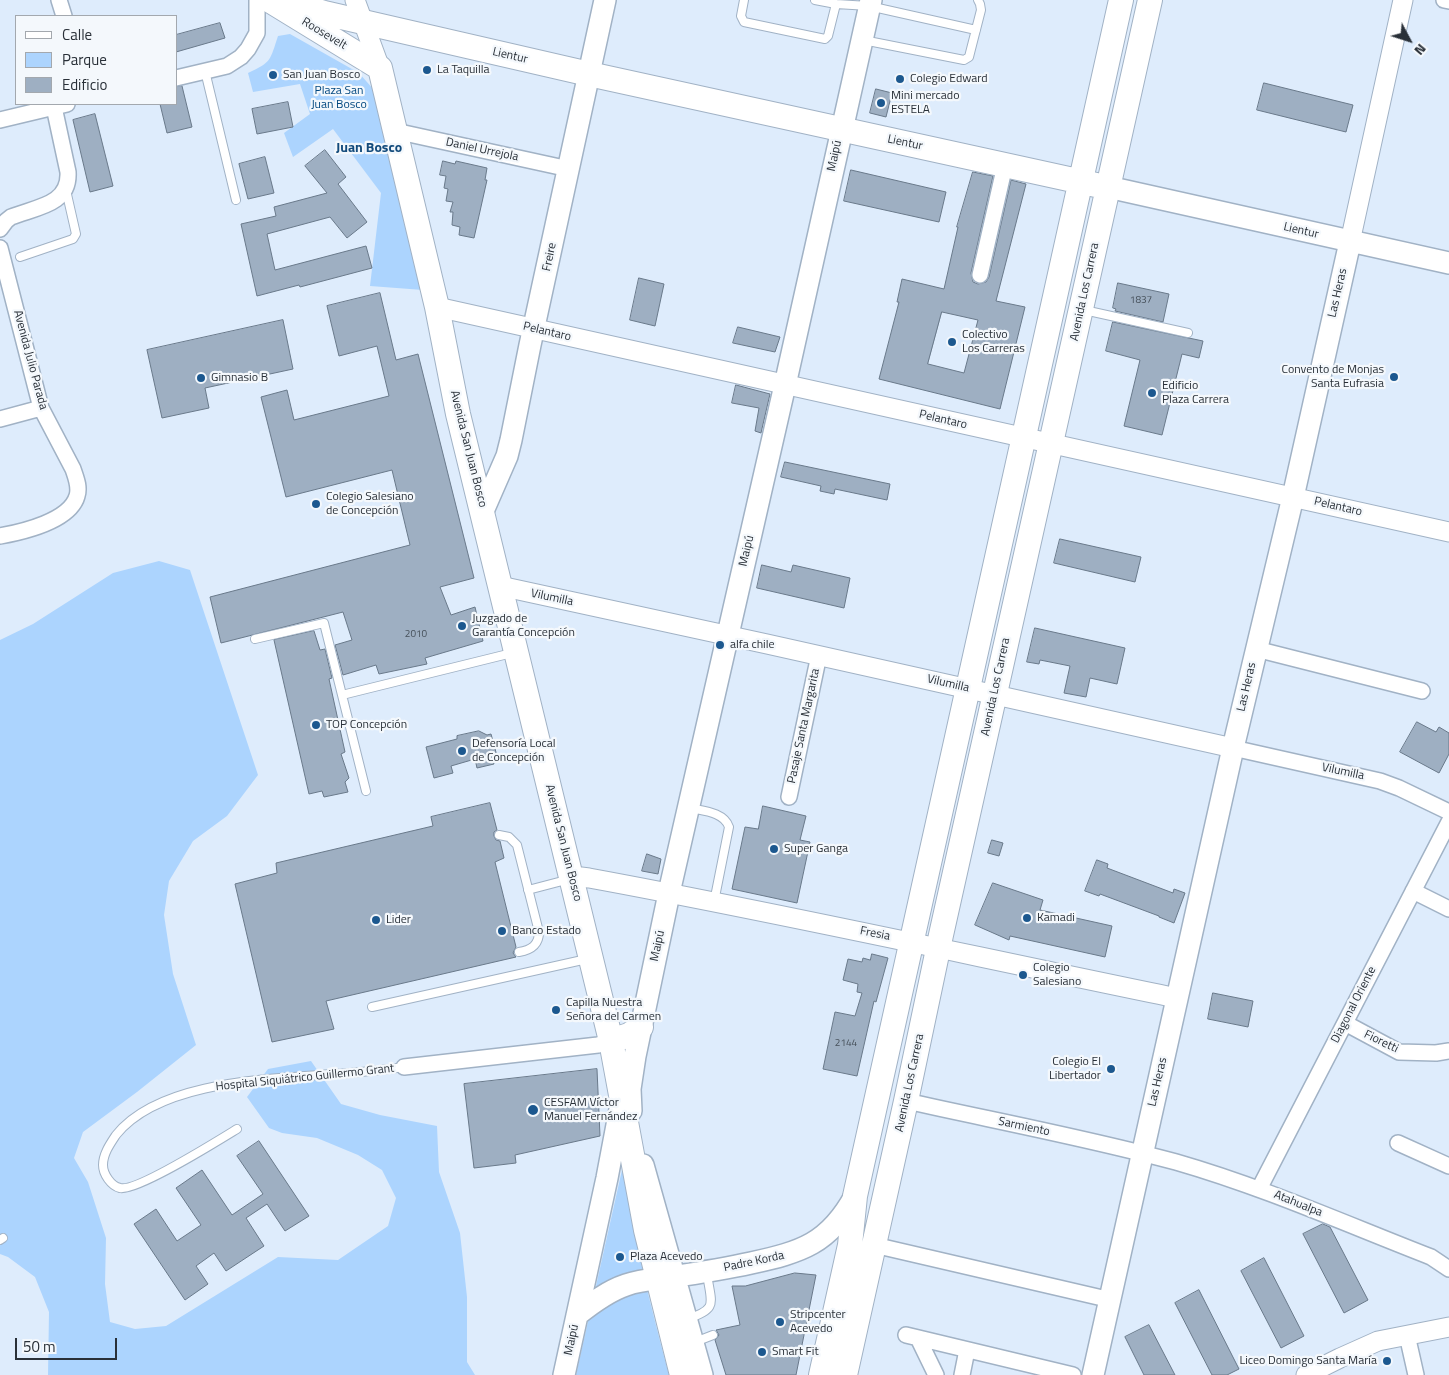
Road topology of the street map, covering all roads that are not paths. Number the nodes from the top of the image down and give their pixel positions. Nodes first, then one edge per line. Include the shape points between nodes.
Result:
1 (59, 0) edge
2 (257, 0) edge
3 (269, 0) edge
4 (324, 0) edge
5 (606, 0) edge
6 (744, 0) edge
7 (815, 0) edge
8 (978, 0) edge
9 (1121, 0) edge
10 (1150, 0) edge
11 (1403, 0) edge
12 (1444, 0) edge
13 (1449, 1) edge
14 (288, 2) edge
15 (870, 3) edge
16 (836, 4) junction
17 (358, 11) edge
18 (64, 15) edge
19 (976, 30) junction
20 (862, 39) junction
21 (380, 68) junction
22 (205, 71) junction
23 (589, 74) junction
24 (178, 78) edge
25 (60, 105) edge
26 (0, 120) edge
27 (841, 129) junction
28 (395, 131) junction
29 (1005, 164) junction
30 (569, 169) junction
31 (1081, 181) junction
32 (1108, 187) junction
33 (66, 190) junction
34 (236, 200) dead end
35 (0, 229) edge
36 (1350, 242) junction
37 (0, 248) edge
38 (20, 256) dead end
39 (1449, 263) edge
40 (980, 275) dead end
41 (437, 307) junction
42 (1082, 310) junction
43 (534, 329) junction
44 (1188, 333) dead end
45 (785, 385) junction
46 (41, 408) junction
47 (0, 419) edge
48 (1023, 438) junction
49 (1051, 444) junction
50 (1292, 497) junction
51 (483, 511) junction
52 (1449, 532) edge
53 (0, 536) edge
54 (500, 586) junction
55 (727, 635) junction
56 (255, 639) dead end
57 (1256, 649) junction
58 (516, 652) junction
59 (819, 656) junction
60 (968, 689) junction
61 (1422, 691) dead end
62 (342, 695) junction
63 (994, 695) junction
64 (1233, 748) junction
65 (366, 791) dead end
66 (789, 797) dead end
67 (688, 807) junction
68 (1449, 812) edge
69 (1449, 822) edge
70 (499, 836) dead end
71 (572, 879) junction
72 (528, 890) junction
73 (1413, 891) junction
74 (669, 893) junction
75 (714, 902) junction
76 (1449, 909) edge
77 (912, 942) junction
78 (938, 948) junction
79 (519, 952) dead end
80 (592, 958) junction
81 (1177, 998) junction
82 (372, 1007) dead end
83 (1345, 1023) junction
84 (641, 1027) junction
85 (611, 1041) junction
86 (1449, 1051) edge
87 (404, 1067) joint
88 (626, 1101) junction
89 (906, 1102) junction
90 (237, 1129) dead end
91 (1398, 1143) dead end
92 (1142, 1154) junction
93 (1449, 1166) edge
94 (1259, 1189) junction
95 (851, 1204) junction
96 (874, 1245) junction
97 (1449, 1269) edge
98 (707, 1272) junction
99 (667, 1278) junction
100 (1111, 1300) junction
101 (577, 1315) junction
102 (687, 1319) junction
103 (1449, 1326) edge
104 (713, 1335) dead end
105 (1407, 1335) junction
106 (693, 1343) junction
107 (967, 1350) junction
108 (564, 1375) edge
109 (682, 1375) edge
110 (702, 1375) edge
111 (810, 1375) edge
112 (821, 1375) edge
113 (845, 1375) edge
114 (936, 1375) edge
115 (962, 1375) edge
116 (1073, 1375) edge
117 (1093, 1375) edge
118 (1306, 1375) edge
119 (1416, 1375) edge

1 - 18 street
2 - 22 street via 257,34 248,49 227,66
3 - 21 main road, Roosevelt
4 - 14 main road
5 - 23 main road, Freire
6 - 16 lane via 741,16 744,22 825,39
7 - 16 lane
8 - 19 lane via 981,10
9 - 31 main road
10 - 32 main road, Avenida Los Carrera
11 - 36 street, Las Heras
12 - 13 street
14 - 17 main road, Roosevelt via 324,14
15 - 16 lane
15 - 19 lane
15 - 20 main road, Maipú
17 - 21 street, Avenida San Juan Bosco
17 - 23 main road, Lientur
19 - 20 lane via 969,57 964,60
20 - 27 main road, Maipú
21 - 28 main road, Avenida San Juan Bosco
22 - 24 street
22 - 34 lane
23 - 27 main road, Lientur
23 - 30 main road, Freire
25 - 26 street
25 - 33 street via 69,180
27 - 29 main road, Lientur
27 - 45 main road, Maipú
28 - 30 street, Daniel Urrejola
28 - 41 main road, Avenida San Juan Bosco
29 - 31 main road, Lientur
29 - 40 street
30 - 43 main road, Freire
31 - 32 main road, Lientur
31 - 48 main road
32 - 36 main road, Lientur
32 - 42 main road, Avenida Los Carrera
33 - 35 street via 58,199 11,217
33 - 38 lane via 76,234 73,239
36 - 39 main road, Lientur
36 - 50 main road, Las Heras
37 - 46 street, Avenida Julio Parada
41 - 43 street, Pelantaro
41 - 51 main road, Avenida San Juan Bosco via 458,414
42 - 44 lane
42 - 49 main road, Avenida Los Carrera
43 - 45 street, Pelantaro
43 - 51 main road, Freire via 507,456
45 - 48 street, Pelantaro
45 - 55 main road, Maipú
46 - 47 street
46 - 53 street, Avenida Julio Parada via 73,470 77,497 69,509 50,521
48 - 49 street, Pelantaro
48 - 60 main road
49 - 50 street, Pelantaro
49 - 63 main road, Avenida Los Carrera
50 - 52 street, Pelantaro
50 - 57 main road, Las Heras
51 - 54 main road, Avenida San Juan Bosco
54 - 55 street, Vilumilla
54 - 58 main road, Avenida San Juan Bosco
55 - 59 street, Vilumilla
55 - 67 main road, Maipú
56 - 62 lane via 324,623
57 - 61 street
57 - 64 main road, Las Heras
58 - 62 lane
58 - 71 main road, Avenida San Juan Bosco
59 - 60 street, Vilumilla
59 - 66 street, Pasaje Santa Margarita
60 - 63 street, Vilumilla
60 - 77 main road
62 - 65 lane
63 - 64 street, Vilumilla
63 - 78 main road, Avenida Los Carrera
64 - 68 street, Vilumilla via 1380,781
64 - 81 main road, Las Heras
67 - 74 main road, Maipú
67 - 75 lane via 720,815 729,826
69 - 73 street, Diagonal Oriente
70 - 72 lane via 509,837 517,845
71 - 72 lane
71 - 74 street, Fresia via 589,878
71 - 80 main road, Avenida San Juan Bosco
72 - 79 lane via 539,936 532,948
73 - 76 street
73 - 83 street, Diagonal Oriente
74 - 75 street, Fresia
74 - 84 main road, Maipú
75 - 77 street, Fresia
77 - 78 street, Fresia
77 - 95 main road
78 - 81 street, Fresia
78 - 89 main road, Avenida Los Carrera
80 - 82 lane
80 - 85 main road, Avenida San Juan Bosco
81 - 92 main road, Las Heras
83 - 86 street, Fioretti via 1399,1052
83 - 94 street, Diagonal Oriente
84 - 85 main road
84 - 88 main road, Maipú
85 - 87 street, Hospital Siquiátrico Guillermo Grant via 592,1046
85 - 88 main road, Avenida San Juan Bosco
87 - 90 lane, Hospital Siquiátrico Guillermo Grant via 249,1082 191,1092 158,1103 124,1125 110,1142 103,1168 113,1185 127,1188 145,1182
88 - 99 main road, Avenida San Juan Bosco via 646,1230
88 - 101 main road, Maipú
89 - 92 street, Sarmiento
89 - 96 main road, Avenida Los Carrera
91 - 93 street
92 - 94 street, Atahualpa
92 - 100 main road, Las Heras
94 - 97 street, Atahualpa via 1431,1257
95 - 98 main road, Padre Korda via 825,1235 803,1249
95 - 111 main road
95 - 112 main road via 850,1245
96 - 100 street
96 - 113 main road, Avenida Los Carrera
98 - 99 main road, Padre Korda
98 - 102 lane via 711,1304 707,1311
99 - 101 main road, Padre Korda via 615,1289
99 - 102 main road, Avenida San Juan Bosco
99 - 109 main road, Avenida San Juan Bosco
100 - 117 main road, Las Heras
101 - 108 main road, Maipú
102 - 106 main road, Avenida San Juan Bosco
103 - 105 street
104 - 106 lane
105 - 118 street via 1354,1351
105 - 119 street
106 - 110 main road, Avenida San Juan Bosco
107 - 114 street via 912,1336
107 - 115 street
107 - 116 street

